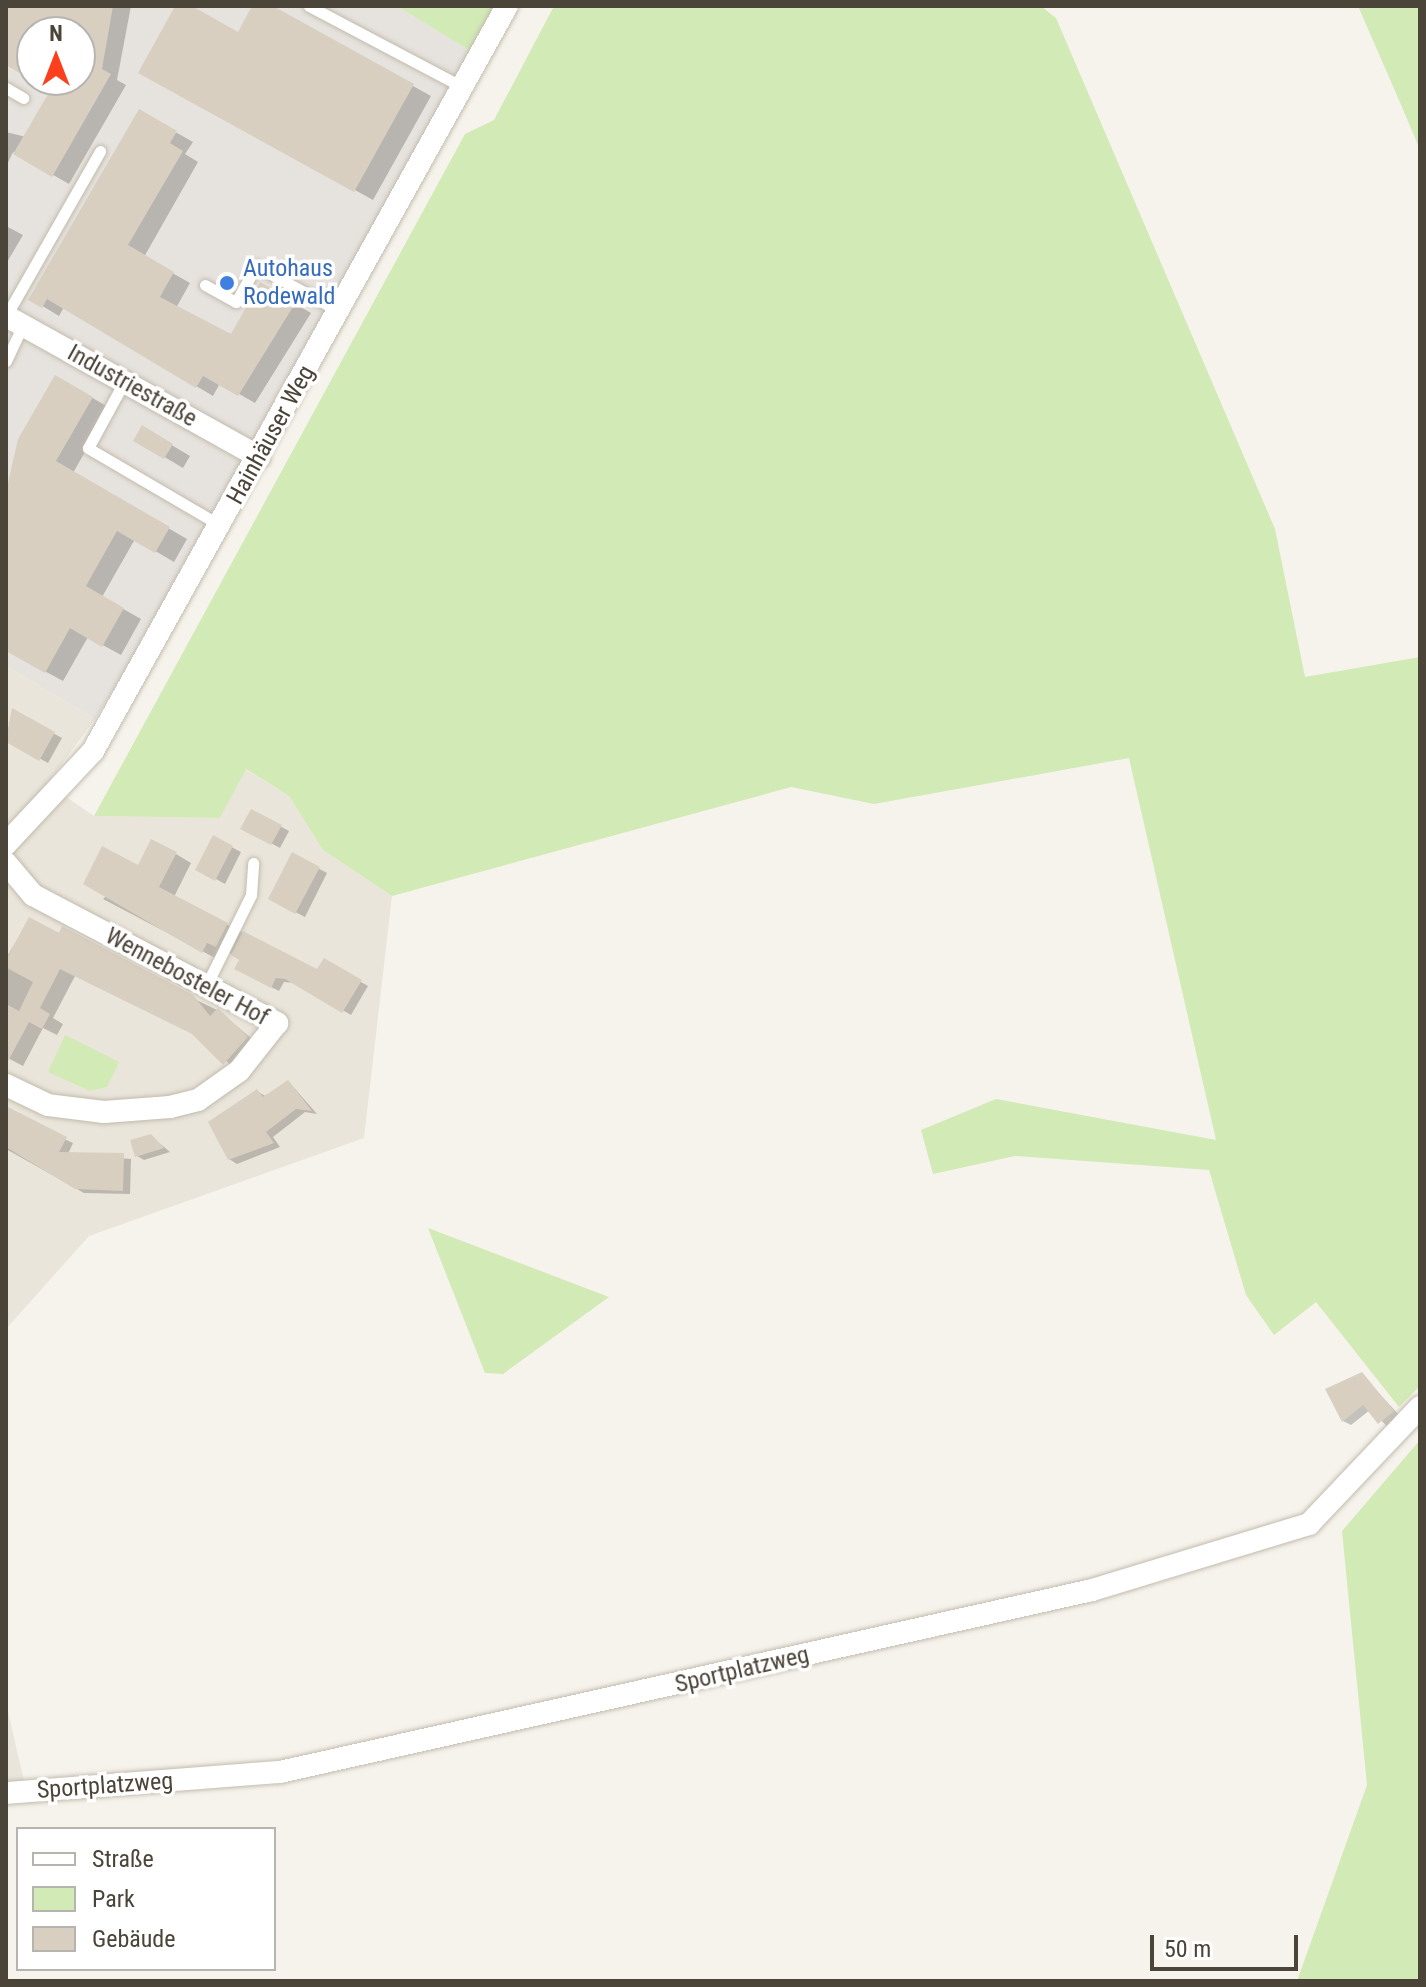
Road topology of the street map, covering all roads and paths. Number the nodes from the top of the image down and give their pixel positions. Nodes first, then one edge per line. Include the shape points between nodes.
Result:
1 (309, 6) edge
2 (507, 6) edge
3 (461, 86) junction
4 (6, 88) edge
5 (23, 98) dead end
6 (100, 151) dead end
7 (205, 285) dead end
8 (339, 312) junction
9 (15, 321) edge
10 (7, 355) edge
11 (124, 382) junction
12 (259, 457) junction
13 (221, 525) junction
14 (11, 830) edge
15 (6, 863) edge
16 (253, 863) dead end
17 (206, 986) junction
18 (6, 1085) edge
19 (1420, 1407) edge
20 (6, 1793) edge

1 - 3 lane
2 - 3 street, Hainhäuser Weg
3 - 8 street, Hainhäuser Weg
4 - 5 lane
6 - 9 lane
7 - 8 lane via 236,302 256,266
8 - 12 street, Hainhäuser Weg
9 - 10 lane
9 - 11 street, Industriestraße
11 - 12 street, Industriestraße
11 - 13 lane via 88,448
12 - 13 street, Hainhäuser Weg
13 - 14 street, Hainhäuser Weg via 82,770
15 - 17 street, Wennebosteler Hof via 33,895
16 - 17 lane via 251,895
17 - 18 street, Wennebosteler Hof via 277,1023 239,1071 198,1100 104,1112 48,1105
19 - 20 street, Sportplatzweg via 1309,1524 1092,1590 280,1772

